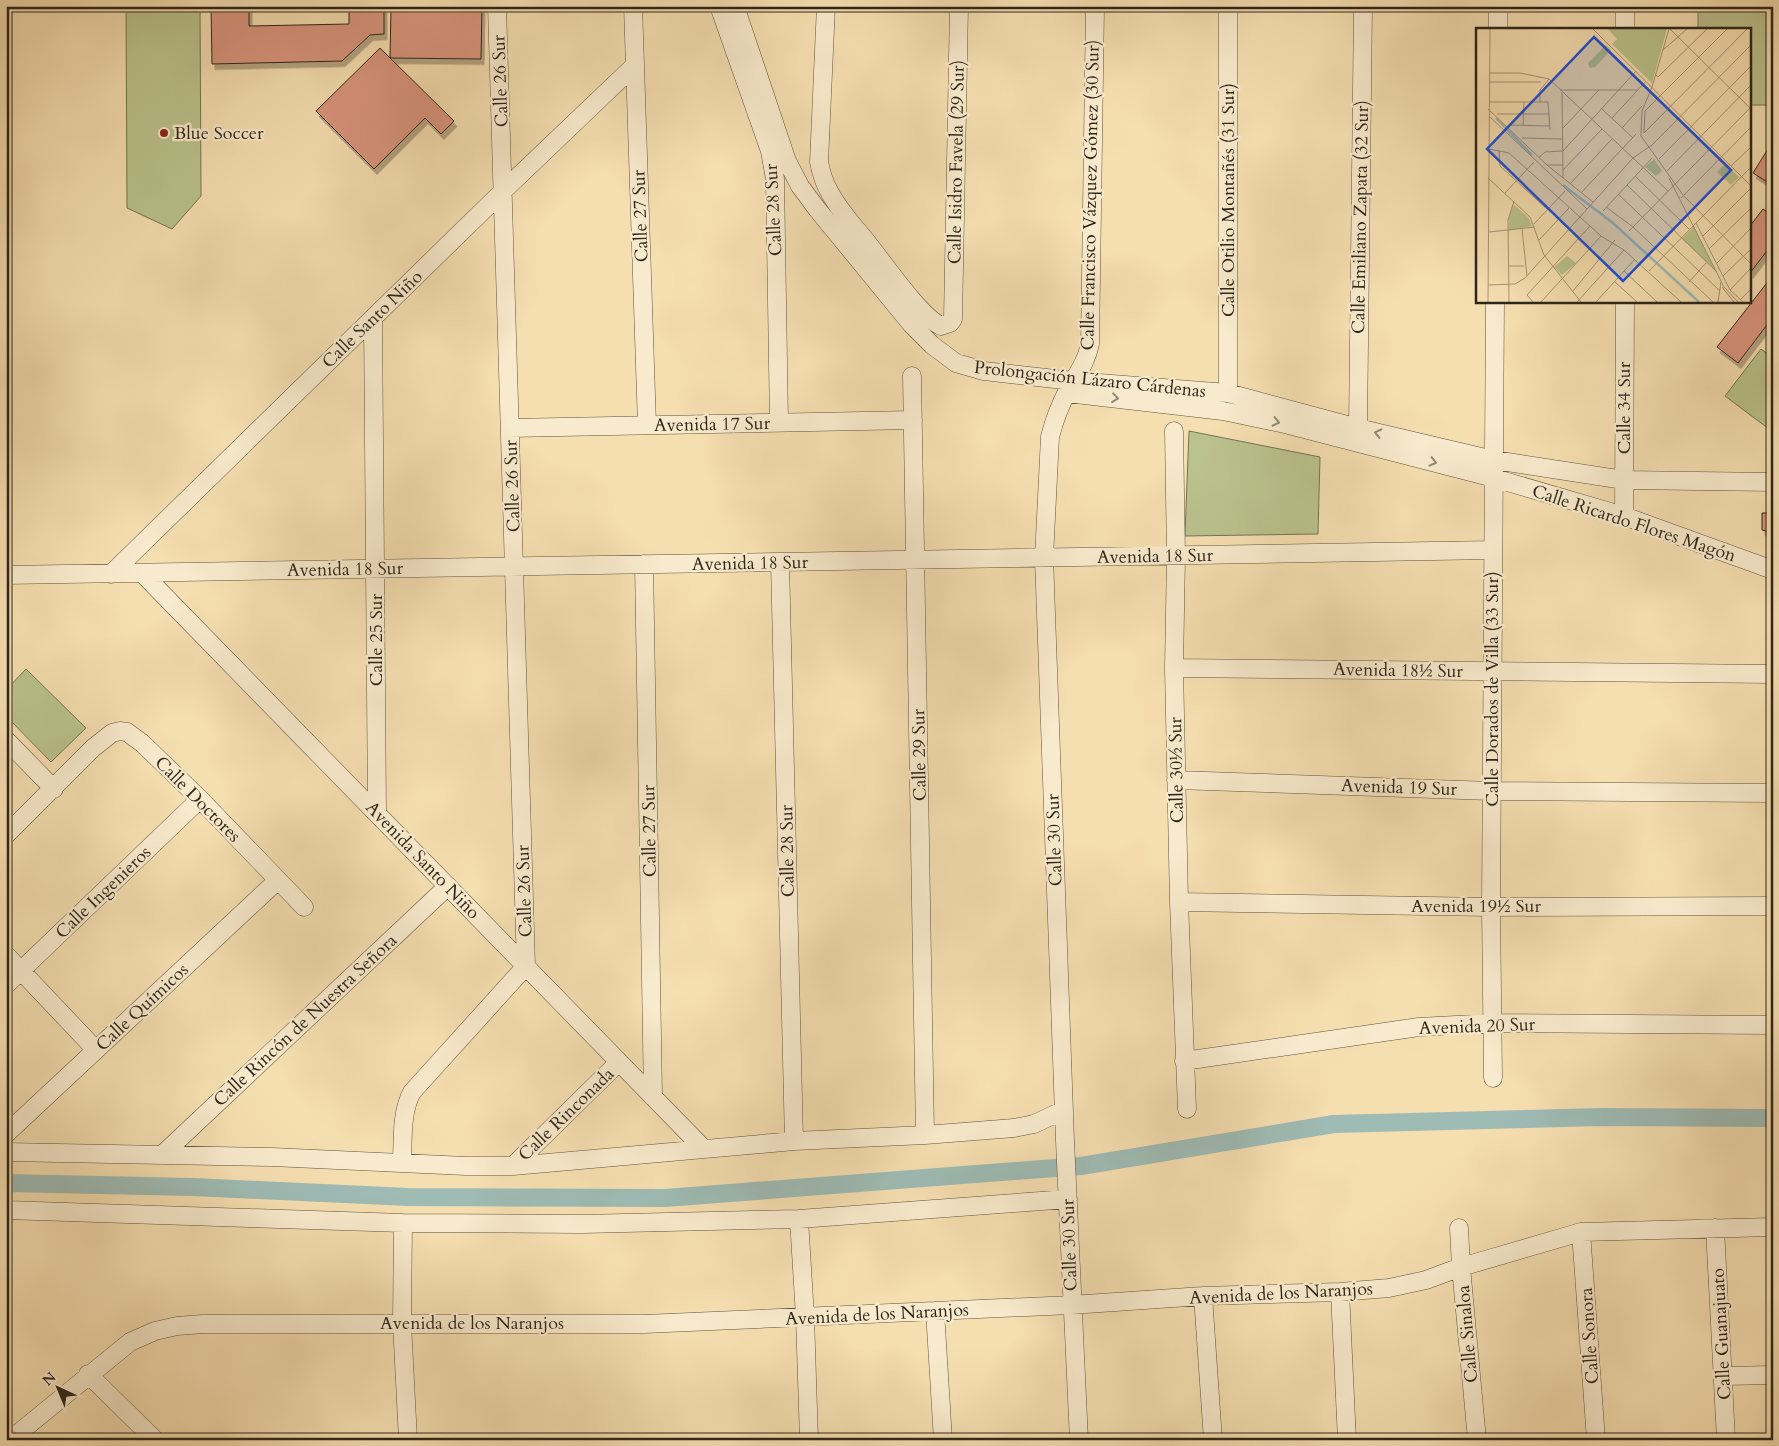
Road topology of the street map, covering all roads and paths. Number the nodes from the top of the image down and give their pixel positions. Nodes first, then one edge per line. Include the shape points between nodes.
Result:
1 (497, 6) edge
2 (634, 6) edge
3 (719, 6) edge
4 (735, 6) edge
5 (826, 6) edge
6 (959, 6) edge
7 (1095, 6) edge
8 (1228, 6) edge
9 (1363, 6) edge
10 (1498, 6) edge
11 (1625, 6) edge
12 (1498, 28) edge
13 (1625, 28) edge
14 (635, 65) junction
15 (503, 191) junction
16 (1495, 302) edge
17 (1624, 302) edge
18 (373, 318) junction
19 (912, 376) dead end
20 (1070, 387) junction
21 (1228, 393) junction
22 (913, 420) junction
23 (779, 422) junction
24 (647, 425) junction
25 (510, 428) junction
26 (1358, 428) junction
27 (1174, 431) dead end
28 (1494, 460) junction
29 (1494, 478) junction
30 (1624, 480) junction
31 (1773, 482) edge
32 (1624, 516) junction
33 (1494, 550) junction
34 (1176, 556) junction
35 (1044, 558) junction
36 (916, 560) junction
37 (780, 562) junction
38 (644, 564) junction
39 (514, 566) junction
40 (376, 569) junction
41 (1773, 570) edge
42 (142, 573) junction
43 (111, 574) junction
44 (6, 575) edge
45 (1174, 668) junction
46 (1492, 671) junction
47 (1773, 674) edge
48 (6, 740) edge
49 (1176, 780) junction
50 (54, 789) junction
51 (1492, 791) junction
52 (1773, 792) edge
53 (200, 799) junction
54 (377, 813) junction
55 (6, 835) edge
56 (278, 880) junction
57 (448, 886) junction
58 (1179, 902) junction
59 (1773, 906) edge
60 (304, 907) dead end
61 (1491, 907) junction
62 (6, 955) edge
63 (526, 966) junction
64 (21, 971) junction
65 (6, 985) edge
66 (1493, 1023) junction
67 (1773, 1025) edge
68 (96, 1050) junction
69 (1184, 1061) junction
70 (619, 1062) junction
71 (1493, 1078) dead end
72 (653, 1097) junction
73 (1186, 1109) dead end
74 (1064, 1110) junction
75 (6, 1134) edge
76 (925, 1135) junction
77 (794, 1140) junction
78 (702, 1148) junction
79 (6, 1152) edge
80 (162, 1155) junction
81 (402, 1162) junction
82 (513, 1166) junction
83 (1067, 1191) junction
84 (6, 1210) edge
85 (799, 1219) junction
86 (404, 1223) junction
87 (1773, 1227) edge
88 (1459, 1228) dead end
89 (1715, 1228) junction
90 (1581, 1232) junction
91 (1461, 1267) junction
92 (1340, 1292) junction
93 (1203, 1296) junction
94 (1071, 1305) junction
95 (935, 1311) junction
96 (805, 1317) junction
97 (402, 1323) junction
98 (88, 1374) junction
99 (1724, 1376) junction
100 (1773, 1376) edge
101 (8, 1439) edge
102 (155, 1440) edge
103 (408, 1440) edge
104 (809, 1440) edge
105 (943, 1440) edge
106 (1079, 1440) edge
107 (1213, 1440) edge
108 (1347, 1440) edge
109 (1477, 1440) edge
110 (1596, 1440) edge
111 (1726, 1440) edge

1 - 15 street, Calle 26 Sur
2 - 14 street, Calle 27 Sur
3 - 23 street, Calle 28 Sur via 770,151 775,179
4 - 20 street, Prolongación Lázaro Cárdenas via 787,161 800,186 912,326 956,363
5 - 6 street, Calle Isidro Favela (29 Sur) via 819,162 822,178 830,193 911,298 934,323 941,326 952,319
7 - 20 street, Calle Francisco Vázquez Gómez (30 Sur) via 1090,344 1086,359
8 - 21 street, Calle Otilio Montañés (31 Sur)
9 - 26 street, Calle Emiliano Zapata (32 Sur)
10 - 12 street
11 - 13 street
14 - 15 street, Calle Santo Niño
14 - 24 street, Calle 27 Sur
15 - 18 street, Calle Santo Niño
15 - 25 street, Calle 26 Sur
16 - 28 street, Calle Dorados de Villa (33 Sur)
17 - 30 street, Calle 34 Sur
18 - 40 street, Calle 25 Sur
18 - 43 street, Calle Santo Niño
19 - 22 street, Calle 29 Sur
20 - 21 street, Prolongación Lázaro Cárdenas
20 -> 29 street, Prolongación Lázaro Cárdenas via 1223,410
20 - 35 street, Calle 30 Sur via 1050,437
21 - 26 street, Prolongación Lázaro Cárdenas
22 - 23 street, Avenida 17 Sur
22 - 36 street, Calle 29 Sur
23 - 24 street, Avenida 17 Sur
24 - 25 street, Avenida 17 Sur
25 - 39 street, Calle 26 Sur
28 -> 26 street, Prolongación Lázaro Cárdenas
27 - 34 street, Calle 30½ Sur
28 - 29 street, Calle Dorados de Villa (33 Sur)
28 - 30 street, Calle Ricardo Flores Magón
29 - 32 street, Calle Ricardo Flores Magón
29 - 33 street, Calle Dorados de Villa (33 Sur)
30 - 31 street, Calle Ricardo Flores Magón
30 - 32 street, Calle 34 Sur
32 - 41 street, Calle Ricardo Flores Magón
33 - 34 street, Avenida 18 Sur
33 - 46 street, Calle Dorados de Villa (33 Sur)
34 - 35 street, Avenida 18 Sur
34 - 45 street, Calle 30½ Sur
35 - 36 street, Avenida 18 Sur
35 - 74 street, Calle 30 Sur
36 - 37 street, Avenida 18 Sur
36 - 76 street, Calle 29 Sur
37 - 38 street, Avenida 18 Sur
37 - 77 street, Calle 28 Sur
38 - 39 street, Avenida 18 Sur
38 - 72 street, Calle 27 Sur
39 - 40 street, Avenida 18 Sur
39 - 63 street, Calle 26 Sur
40 - 42 street, Avenida 18 Sur
40 - 54 street, Calle 25 Sur
42 - 43 street, Avenida 18 Sur
42 - 54 street, Avenida Santo Niño
43 - 44 street, Avenida 18 Sur
45 - 46 street, Avenida 18½ Sur
45 - 49 street, Calle 30½ Sur
46 - 47 street, Avenida 18½ Sur
46 - 51 street, Calle Dorados de Villa (33 Sur)
48 - 50 street
49 - 51 street, Avenida 19 Sur
49 - 58 street, Calle 30½ Sur
50 - 53 street, Calle Doctores via 112,733 127,732
50 - 55 street
51 - 52 street, Avenida 19 Sur
51 - 61 street, Calle Dorados de Villa (33 Sur)
53 - 56 street, Calle Doctores
53 - 64 street, Calle Ingenieros
54 - 57 street, Avenida Santo Niño
56 - 60 street, Calle Doctores
56 - 68 street, Calle Químicos
57 - 63 street, Avenida Santo Niño
57 - 80 street, Calle Rincón de Nuestra Señora
58 - 61 street, Avenida 19½ Sur
58 - 69 street, Calle 30½ Sur
59 - 61 street, Avenida 19½ Sur
61 - 66 street, Calle Dorados de Villa (33 Sur)
62 - 64 street
63 - 70 street, Avenida Santo Niño
63 - 81 street via 412,1092 405,1111
64 - 65 street, Calle Ingenieros
64 - 68 street
66 - 67 street, Avenida 20 Sur
66 - 69 street, Avenida 20 Sur via 1418,1027
66 - 71 street, Calle Dorados de Villa (33 Sur)
68 - 75 street, Calle Químicos
69 - 73 street, Calle 30½ Sur
70 - 72 street, Avenida Santo Niño
70 - 82 street, Calle Rinconada
72 - 78 street, Avenida Santo Niño
74 - 76 street via 1034,1124 1014,1128
74 - 83 street, Calle 30 Sur
76 - 77 street
77 - 78 street
78 - 82 street
79 - 80 street
80 - 81 street
81 - 82 street
83 - 85 street
83 - 94 street, Calle 30 Sur
84 - 86 street
85 - 86 street via 572,1224
85 - 96 street
86 - 97 street
87 - 89 street, Avenida de los Naranjos
88 - 91 street, Calle Sinaloa
89 - 90 street, Avenida de los Naranjos
89 - 99 street, Calle Guanajuato
90 - 91 street, Avenida de los Naranjos
90 - 110 street, Calle Sonora
91 - 92 street, Avenida de los Naranjos via 1389,1288
91 - 109 street, Calle Sinaloa
92 - 93 street, Avenida de los Naranjos
92 - 108 street
93 - 94 street, Avenida de los Naranjos
93 - 107 street
94 - 95 street, Avenida de los Naranjos
94 - 106 street, Calle 30 Sur
95 - 96 street, Avenida de los Naranjos
95 - 105 street
96 - 97 street, Avenida de los Naranjos via 644,1324
96 - 104 street
97 - 98 street, Avenida de los Naranjos via 177,1326 130,1342
97 - 103 street
98 - 101 street, Avenida de los Naranjos
98 - 102 street
99 - 100 street
99 - 111 street, Calle Guanajuato

